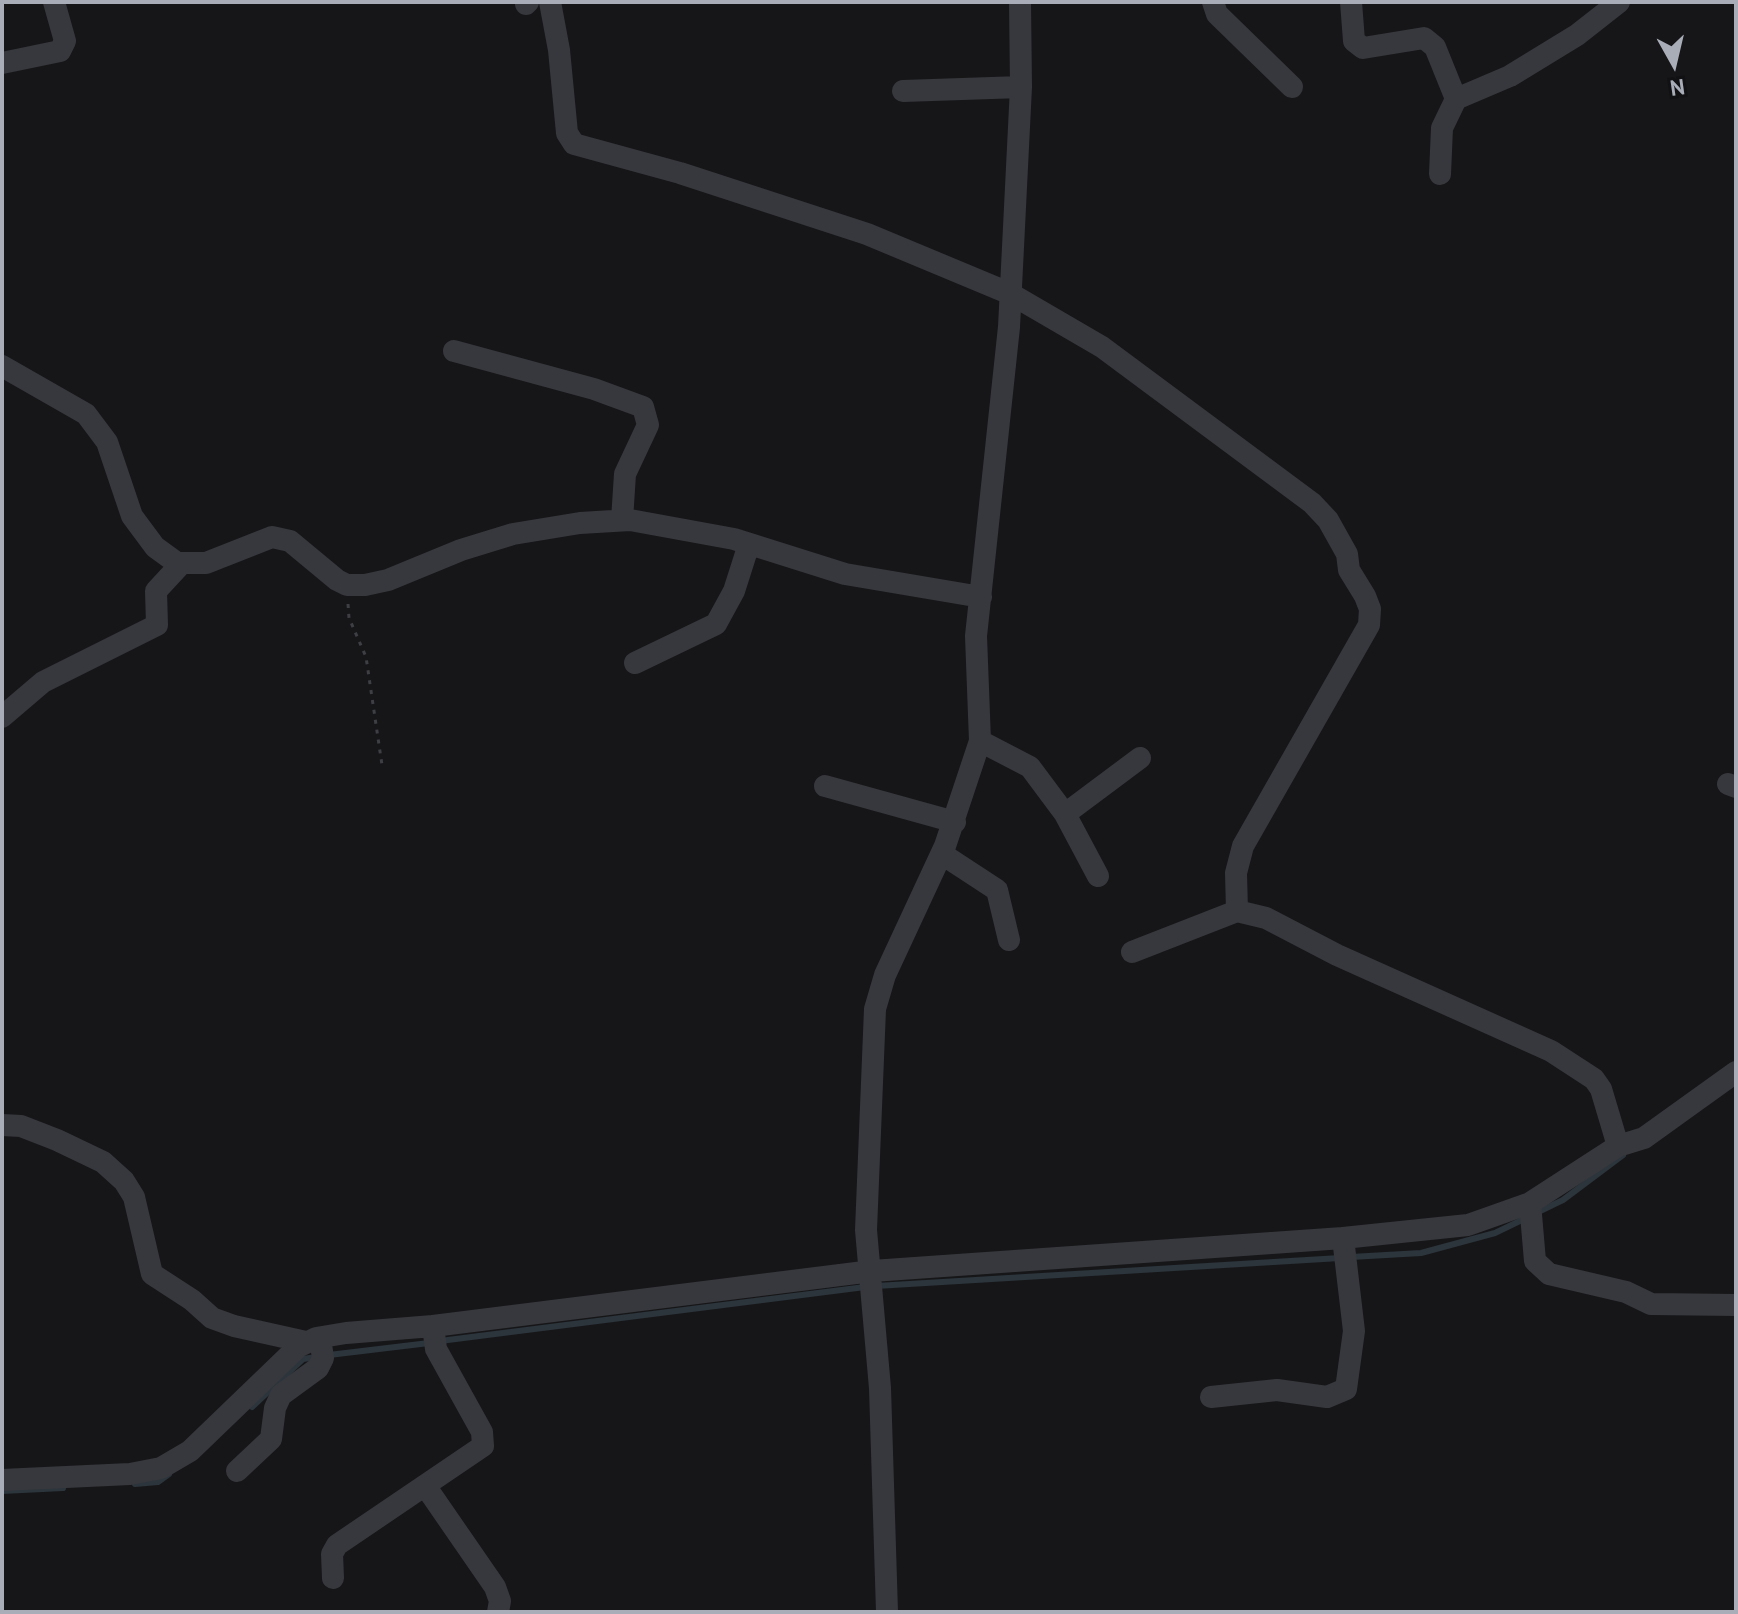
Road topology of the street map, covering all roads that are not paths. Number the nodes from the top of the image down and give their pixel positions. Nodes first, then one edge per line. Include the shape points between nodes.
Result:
1 (54, 2) edge
2 (550, 2) edge
3 (1020, 2) edge
4 (1213, 2) edge
5 (1351, 2) edge
6 (1619, 2) edge
7 (2, 63) edge
8 (1021, 87) junction
9 (1292, 87) dead end
10 (903, 91) dead end
11 (1456, 99) junction
12 (1440, 174) dead end
13 (1011, 294) junction
14 (454, 351) dead end
15 (2, 366) edge
16 (622, 520) junction
17 (749, 544) junction
18 (181, 564) junction
19 (981, 597) junction
20 (635, 663) dead end
21 (2, 717) edge
22 (980, 741) junction
23 (1140, 758) dead end
24 (825, 786) dead end
25 (1065, 814) junction
26 (955, 822) junction
27 (942, 854) junction
28 (1098, 876) dead end
29 (1237, 911) junction
30 (1009, 940) dead end
31 (1132, 952) dead end
32 (1736, 1072) edge
33 (2, 1125) edge
34 (1618, 1146) junction
35 (1533, 1214) junction
36 (1345, 1248) junction
37 (873, 1284) junction
38 (1736, 1305) edge
39 (433, 1326) junction
40 (318, 1346) junction
41 (1211, 1397) dead end
42 (237, 1471) dead end
43 (2, 1480) edge
44 (426, 1487) junction
45 (333, 1578) dead end
46 (498, 1612) edge
47 (887, 1612) edge

1 - 7 street via 65,41 60,51
2 - 13 street via 567,133 574,144 867,234
3 - 8 street
4 - 9 street via 1225,23
5 - 11 street via 1357,45 1369,49 1428,39
6 - 11 street via 1510,76
8 - 10 street
8 - 13 street
11 - 12 street via 1442,128
13 - 19 street
13 - 29 street via 1102,347 1312,503 1337,535 1370,609 1369,625 1243,846 1236,873
14 - 16 street via 643,407 648,425 625,474
15 - 18 street via 86,414 107,442 132,516 155,547
16 - 17 street
16 - 18 street via 513,534 388,580 347,585 290,541 272,537 206,563
17 - 19 street via 845,574
17 - 20 street via 734,591 716,624
18 - 21 street via 156,591 157,625 43,682
19 - 22 street via 975,662
22 - 25 street via 1030,767
22 - 26 street
23 - 25 street
24 - 26 street
25 - 28 street
26 - 27 street
27 - 30 street via 997,890
27 - 37 street via 885,975 875,1009 865,1192
29 - 31 street
29 - 34 street via 1266,918 1551,1051 1594,1079
32 - 34 street via 1644,1138
33 - 40 street via 21,1126 57,1140 103,1162 124,1181 134,1197 152,1274 212,1318
34 - 35 street
35 - 36 street
35 - 38 street via 1535,1261 1549,1274 1626,1292 1651,1304
36 - 37 street
36 - 41 street via 1354,1331 1346,1389 1318,1397 1277,1390
37 - 39 street
37 - 47 street
39 - 40 street
39 - 44 street via 436,1349 485,1439 477,1452
40 - 42 street via 318,1368 281,1395 269,1443
40 - 43 street via 190,1451 161,1468
44 - 45 street via 337,1545
44 - 46 street via 495,1587

